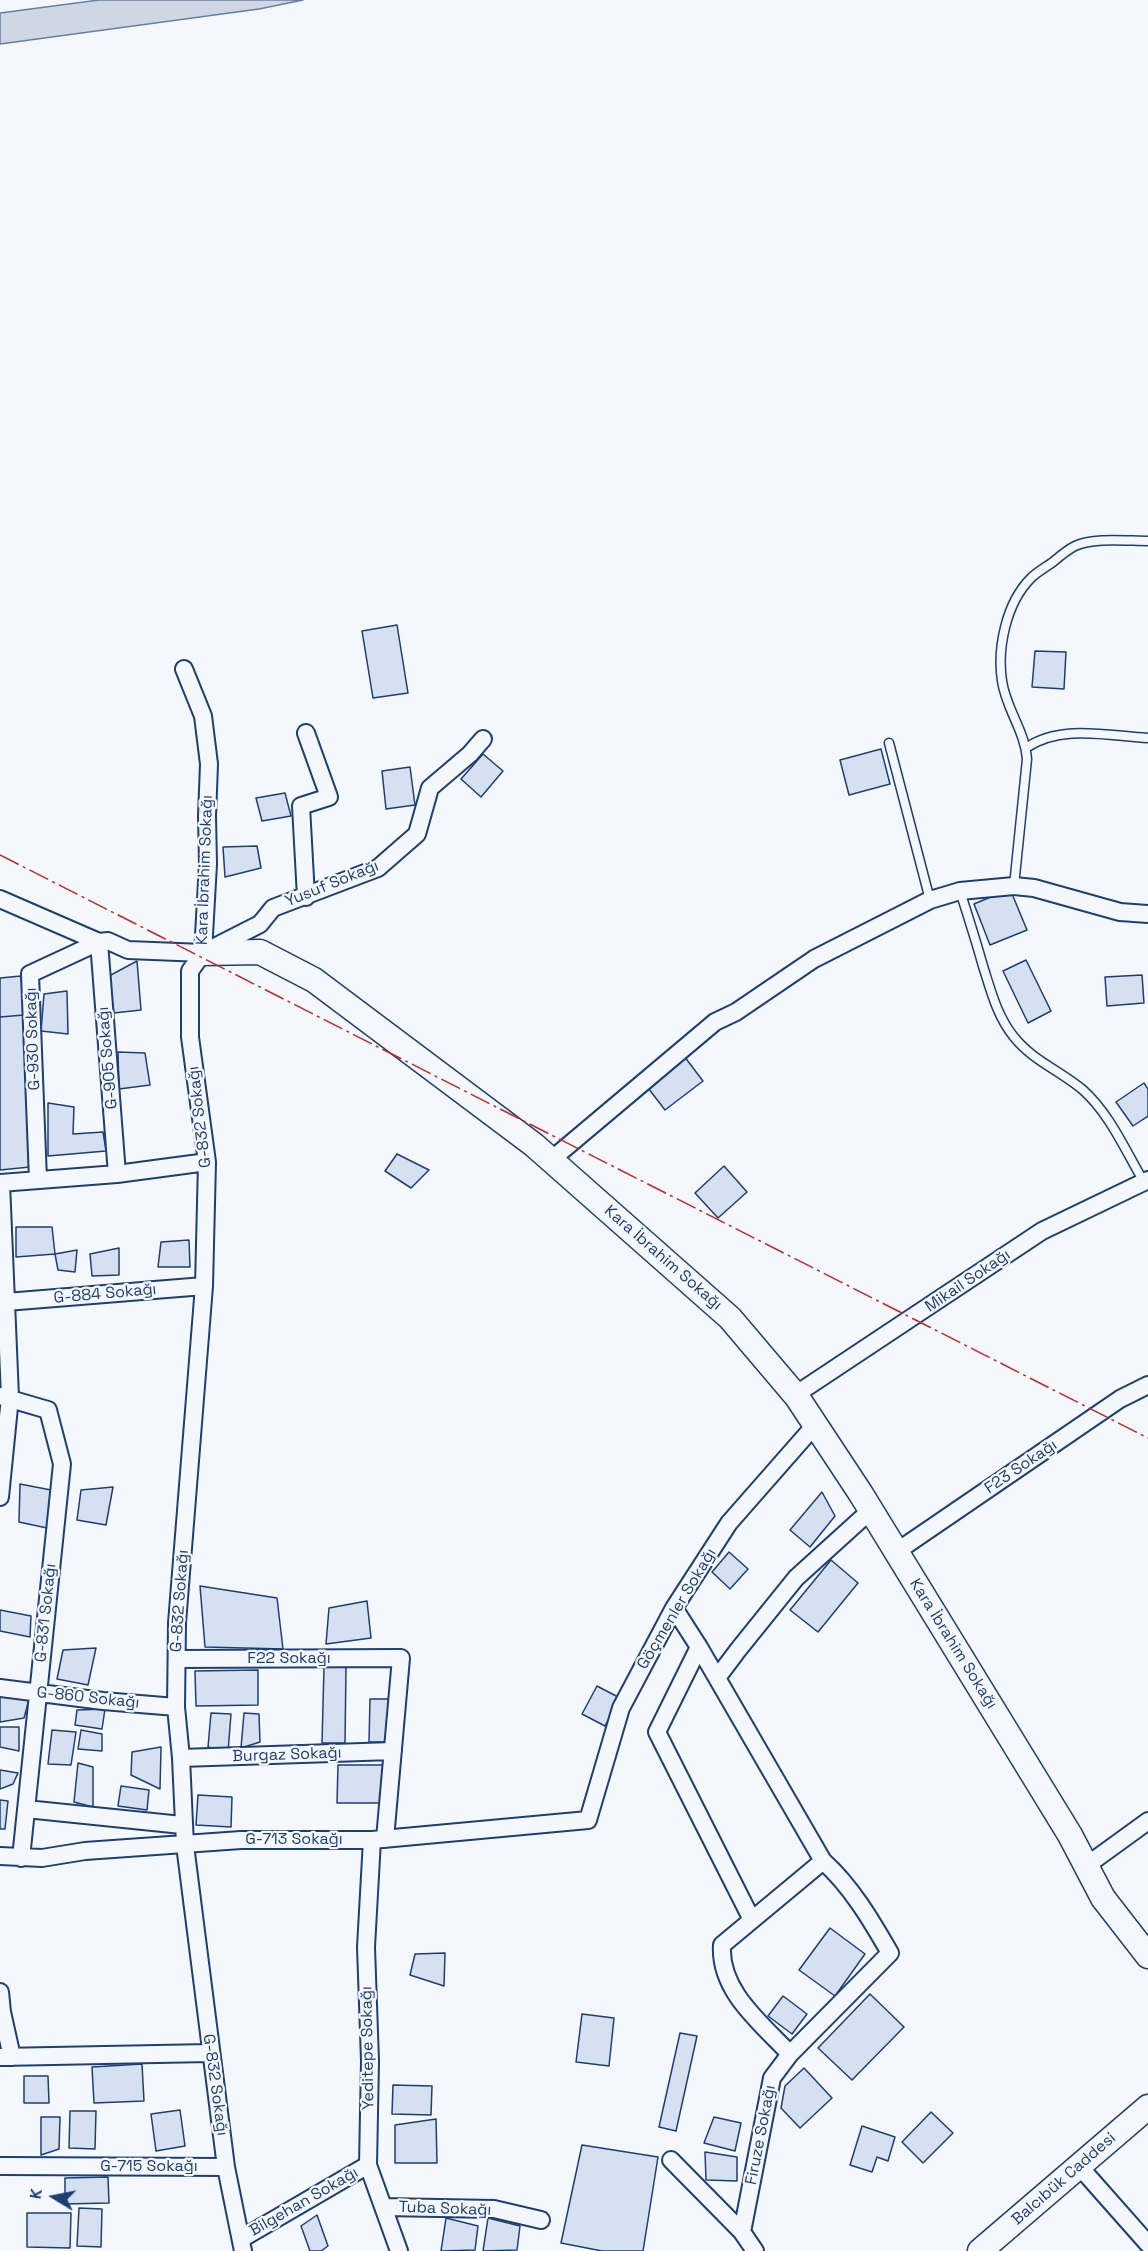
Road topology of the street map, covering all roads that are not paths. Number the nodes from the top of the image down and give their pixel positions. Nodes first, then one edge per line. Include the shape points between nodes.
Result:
1 (1148, 541) edge
2 (184, 669) dead end
3 (306, 733) dead end
4 (1148, 738) edge
5 (483, 739) dead end
6 (889, 743) dead end
7 (1026, 748) junction
8 (1014, 886) junction
9 (960, 891) junction
10 (306, 897) junction
11 (0, 899) edge
12 (930, 900) junction
13 (1148, 914) edge
14 (99, 942) junction
15 (203, 953) junction
16 (551, 1160) junction
17 (207, 1162) junction
18 (117, 1174) junction
19 (38, 1180) junction
20 (1146, 1181) edge
21 (0, 1183) edge
22 (204, 1286) junction
23 (6, 1302) junction
24 (1148, 1384) edge
25 (795, 1395) junction
26 (5, 1396) edge
27 (815, 1425) junction
28 (0, 1497) edge
29 (871, 1510) junction
30 (896, 1552) junction
31 (674, 1608) junction
32 (699, 1647) junction
33 (401, 1658) joint
34 (177, 1659) junction
35 (717, 1678) junction
36 (0, 1688) edge
37 (37, 1693) junction
38 (176, 1707) junction
39 (393, 1751) junction
40 (180, 1758) junction
41 (26, 1809) junction
42 (588, 1820) joint
43 (1148, 1821) edge
44 (182, 1825) junction
45 (379, 1840) junction
46 (185, 1845) junction
47 (0, 1856) edge
48 (21, 1858) junction
49 (823, 1861) junction
50 (1086, 1866) junction
51 (752, 1920) junction
52 (1148, 1956) edge
53 (0, 1992) edge
54 (210, 2053) junction
55 (790, 2054) junction
56 (6, 2057) edge
57 (1148, 2107) edge
58 (671, 2160) dead end
59 (368, 2165) junction
60 (0, 2166) edge
61 (1078, 2166) junction
62 (226, 2167) junction
63 (384, 2207) junction
64 (541, 2220) dead end
65 (742, 2232) junction
66 (1148, 2244) edge
67 (242, 2245) edge
68 (399, 2251) edge
69 (755, 2251) edge
70 (980, 2251) edge

1 - 7 lane via 1089,542 1076,546 1031,578 1021,590 1008,620 1001,668 1005,694
2 - 15 street, Kara İbrahim Sokağı via 203,716 209,764
3 - 10 street via 329,797 301,806
4 - 7 lane via 1059,734
5 - 10 street, Yusuf Sokağı via 429,788 417,834 378,868
6 - 12 lane
7 - 8 lane
8 - 9 street
8 - 13 street via 1035,888 1120,912
9 - 12 street
9 - 20 lane via 1006,1026 1033,1056 1092,1099
10 - 15 street, Yusuf Sokağı via 273,908 260,924
11 - 14 street
12 - 16 street via 814,959 716,1022
14 - 15 street via 108,941 128,950
14 - 18 street, G-905 Sokağı
14 - 19 street, G-930 Sokağı via 30,974
15 - 16 street, Kara İbrahim Sokağı via 261,952 314,980
15 - 17 street, G-832 Sokağı via 190,971 189,1005
16 - 25 street, Kara İbrahim Sokağı via 730,1318
17 - 18 street
17 - 22 street, G-832 Sokağı
18 - 19 street
19 - 21 street
20 - 25 street, Mikail Sokağı via 1042,1231
21 - 23 street
22 - 23 street, G-884 Sokağı
22 - 34 street, G-832 Sokağı
23 - 26 street
24 - 30 street, F23 Sokağı via 1120,1399
25 - 27 street, Kara İbrahim Sokağı
26 - 28 street
26 - 37 street, G-831 Sokağı via 48,1410 62,1464
27 - 29 street, Kara İbrahim Sokağı
27 - 31 street, Göçmenler Sokağı via 729,1523
29 - 30 street, Kara İbrahim Sokağı
29 - 35 street via 796,1578
30 - 50 street, Kara İbrahim Sokağı
31 - 32 street
31 - 42 street, Göçmenler Sokağı via 621,1708
32 - 35 street
32 - 51 street via 657,1732
33 - 34 street, F22 Sokağı
33 - 39 street, Yeditepe Sokağı
34 - 38 street, G-832 Sokağı
35 - 49 street
36 - 37 street, G-860 Sokağı
37 - 38 street, G-860 Sokağı
37 - 41 street, G-831 Sokağı
38 - 40 street, G-832 Sokağı
39 - 40 street, Burgaz Sokağı
39 - 45 street, Yeditepe Sokağı
40 - 44 street, G-832 Sokağı
41 - 44 street
41 - 48 street, G-831 Sokağı
42 - 45 street, G-713 Sokağı
43 - 50 street
44 - 46 street, G-832 Sokağı
45 - 46 street, G-713 Sokağı via 241,1840
45 - 59 street, Yeditepe Sokağı via 366,1947
46 - 48 street, G-713 Sokağı
46 - 54 street, G-832 Sokağı
47 - 48 street, G-713 Sokağı
49 - 51 street
49 - 55 street, Firuze Sokağı via 839,1876 890,1953
50 - 52 street, Kara İbrahim Sokağı via 1103,1898
51 - 55 street via 722,1945 721,1962 736,1996
53 - 56 street
54 - 56 street
54 - 62 street, G-832 Sokağı
55 - 65 street, Firuze Sokağı via 772,2078
57 - 61 street, Balcıbük Caddesi
58 - 65 street
59 - 63 street, Yeditepe Sokağı
59 - 67 street, Bilgehan Sokağı
60 - 62 street, G-715 Sokağı
61 - 66 street
61 - 70 street, Balcıbük Caddesi
62 - 67 street, G-832 Sokağı
63 - 64 street, Tuba Sokağı via 494,2209
63 - 68 street, Yeditepe Sokağı
65 - 69 street

